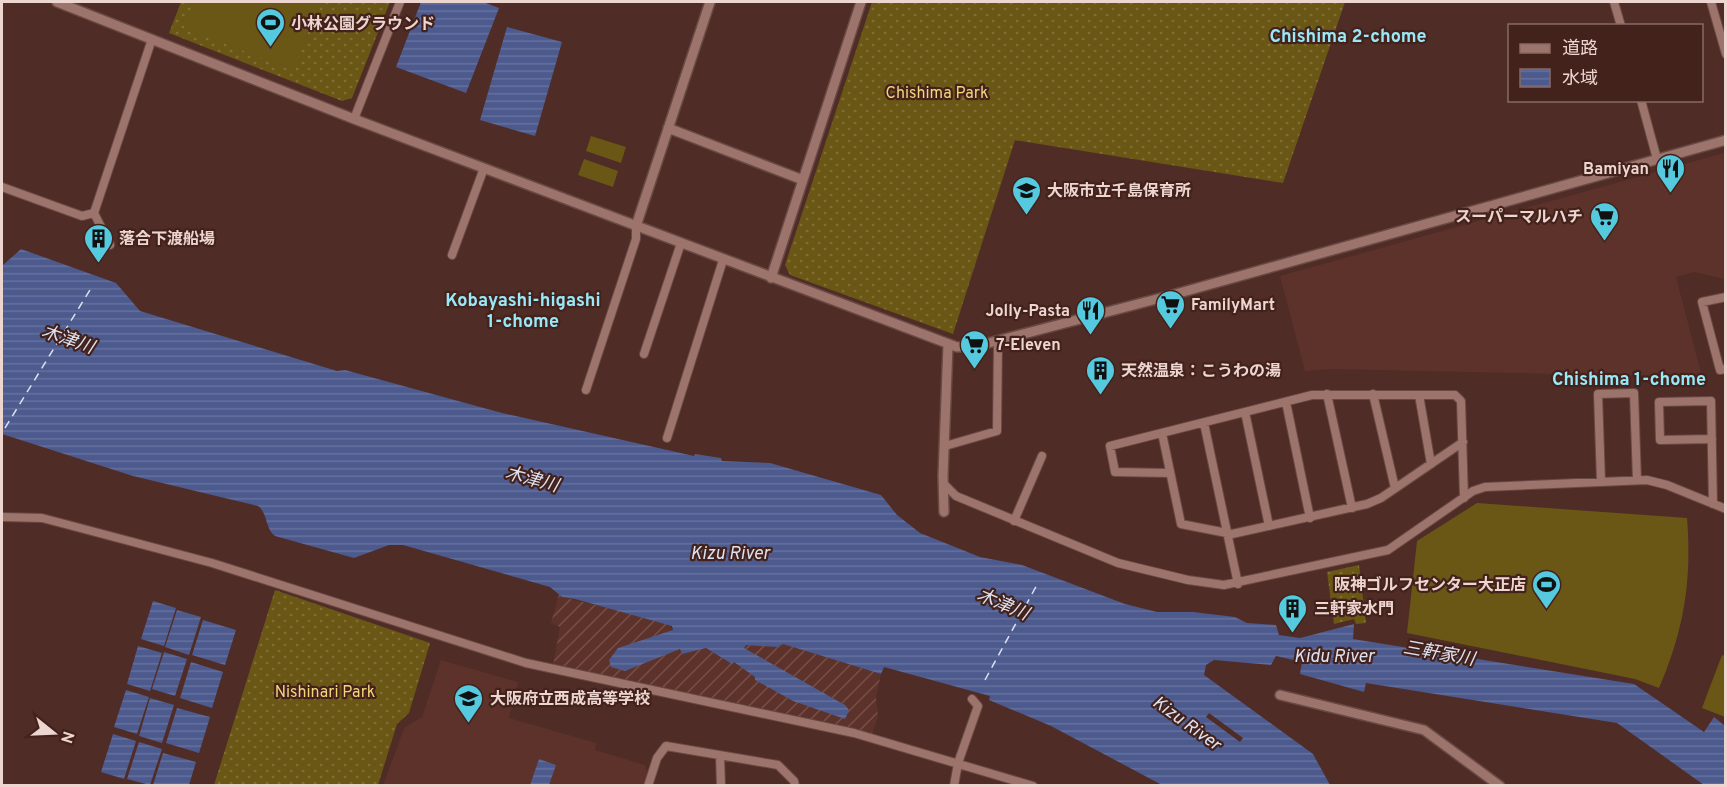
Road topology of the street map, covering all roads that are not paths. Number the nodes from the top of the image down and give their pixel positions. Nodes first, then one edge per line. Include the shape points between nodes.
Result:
1 (57, 2) edge
2 (400, 2) edge
3 (710, 2) edge
4 (861, 2) edge
5 (1614, 2) edge
6 (1711, 2) edge
7 (1620, 24) edge
8 (152, 39) junction
9 (1725, 54) edge
10 (1642, 102) edge
11 (354, 119) junction
12 (668, 128) junction
13 (1725, 140) edge
14 (1657, 159) junction
15 (484, 168) junction
16 (803, 180) junction
17 (2, 187) edge
18 (94, 213) junction
19 (636, 226) junction
20 (681, 243) junction
21 (110, 245) dead end
22 (452, 255) dead end
23 (723, 260) junction
24 (771, 278) junction
25 (1725, 297) edge
26 (998, 341) junction
27 (948, 345) junction
28 (644, 354) dead end
29 (1725, 369) edge
30 (586, 390) dead end
31 (1327, 394) junction
32 (1373, 394) junction
33 (1419, 395) junction
34 (1286, 402) junction
35 (1245, 412) junction
36 (1204, 423) junction
37 (1162, 433) junction
38 (667, 438) dead end
39 (1712, 440) junction
40 (1463, 442) junction
41 (945, 446) junction
42 (1042, 456) dead end
43 (1431, 464) junction
44 (1169, 473) junction
45 (1637, 480) junction
46 (1601, 482) junction
47 (943, 483) junction
48 (1395, 488) junction
49 (1464, 498) junction
50 (1713, 504) junction
51 (1352, 508) junction
52 (1725, 509) edge
53 (944, 512) dead end
54 (2, 517) edge
55 (1310, 518) junction
56 (1014, 521) junction
57 (1269, 526) junction
58 (1227, 534) junction
59 (1238, 584) junction
60 (1280, 695) dead end
61 (972, 699) dead end
62 (720, 756) junction
63 (958, 763) junction
64 (648, 786) edge
65 (721, 786) edge
66 (795, 786) edge
67 (954, 786) edge
68 (1033, 786) edge
69 (1500, 786) edge

1 - 8 street
2 - 11 street
3 - 12 street
4 - 16 street
5 - 7 street
6 - 9 street
8 - 11 street
8 - 18 street
10 - 14 street
11 - 15 street
12 - 16 street
12 - 19 street
13 - 14 street
14 - 26 street
15 - 19 street
15 - 22 street
16 - 24 street
17 - 18 street via 82,216
18 - 21 street
19 - 20 street
19 - 30 street via 636,239
20 - 23 street
20 - 28 street
23 - 24 street
23 - 38 street
24 - 27 street
25 - 29 street via 1702,302 1720,370
26 - 27 street via 966,348
26 - 41 street via 997,431
27 - 41 street
31 - 32 street
31 - 34 street
31 - 51 street
32 - 33 street
32 - 48 street
33 - 40 street via 1460,397
33 - 43 street
34 - 35 street
34 - 55 street
35 - 36 street
35 - 57 street
36 - 37 street
36 - 58 street
37 - 44 street
37 - 44 street via 1110,446 1116,472
39 - 39 street via 1660,440 1659,402 1711,401
39 - 50 street
40 - 43 street
40 - 49 street
41 - 47 street
42 - 56 street
43 - 48 street
44 - 58 street via 1181,524
45 - 46 street
45 - 46 street via 1634,393 1610,393 1598,394
45 - 50 street via 1667,485
46 - 49 street via 1497,485 1473,491
47 - 53 street
47 - 56 street via 956,496
48 - 51 street via 1381,498
49 - 59 street via 1388,550
50 - 52 street
51 - 55 street
54 - 63 street via 42,518 212,563 526,663 854,733
55 - 57 street
56 - 59 street via 1119,563 1204,583
57 - 58 street
58 - 59 street
60 - 69 street via 1424,730
61 - 63 street via 978,706
62 - 64 street via 666,746 657,758
62 - 65 street
62 - 66 street via 778,765
63 - 67 street
63 - 68 street

